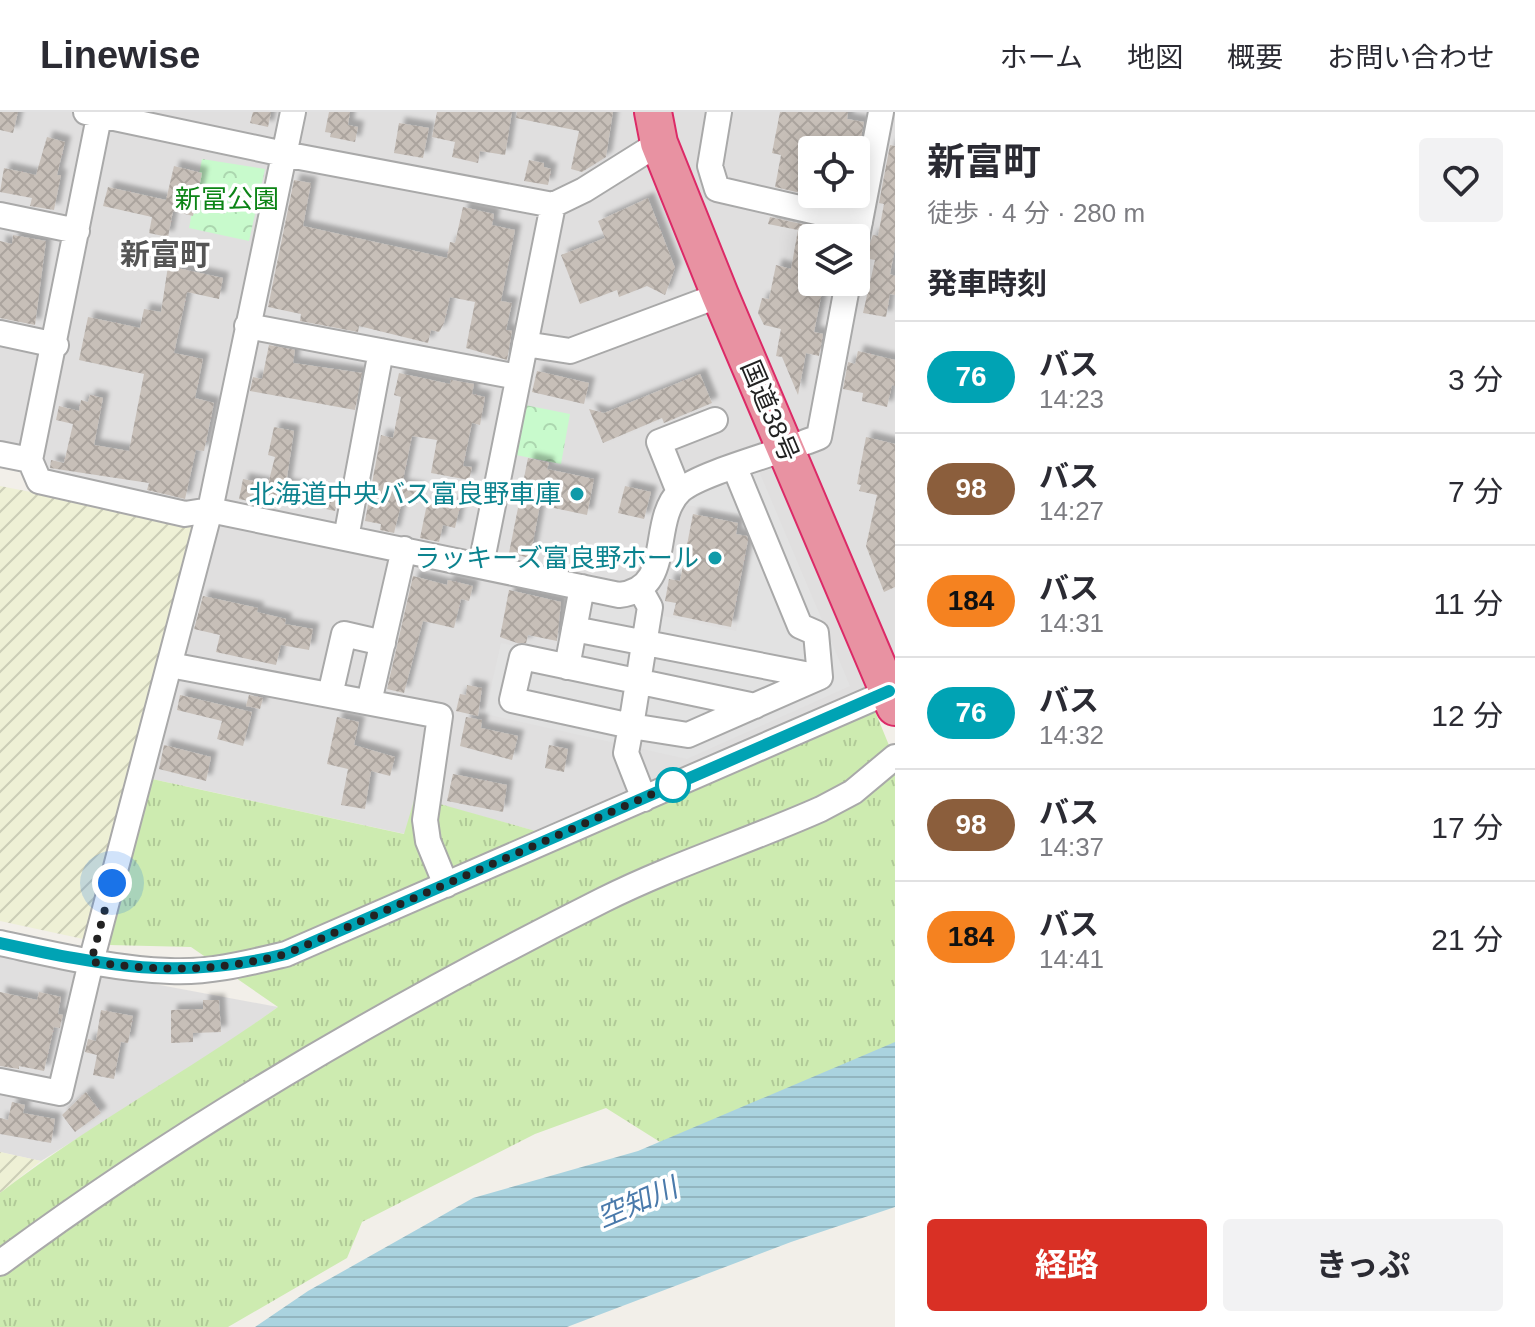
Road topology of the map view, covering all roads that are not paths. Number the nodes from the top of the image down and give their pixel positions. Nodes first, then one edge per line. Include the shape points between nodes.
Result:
1 (293, 112) edge
2 (719, 112) edge
3 (881, 112) edge
4 (95, 113) edge
5 (656, 128) edge
6 (284, 154) junction
7 (713, 177) junction
8 (679, 191) junction
9 (553, 205) junction
10 (0, 215) edge
11 (832, 224) edge
12 (860, 224) edge
13 (77, 231) junction
14 (720, 295) junction
15 (845, 296) edge
16 (247, 326) junction
17 (0, 333) edge
18 (525, 344) junction
19 (56, 345) junction
20 (381, 351) junction
21 (518, 377) junction
22 (715, 420) dead end
23 (788, 450) junction
24 (0, 454) edge
25 (30, 460) junction
26 (735, 468) junction
27 (679, 492) junction
28 (210, 510) junction
29 (346, 538) junction
30 (404, 549) junction
31 (481, 565) junction
32 (582, 587) junction
33 (640, 589) junction
34 (574, 629) junction
35 (645, 642) junction
36 (383, 643) junction
37 (170, 665) junction
38 (567, 667) junction
39 (820, 677) junction
40 (638, 681) junction
41 (330, 695) junction
42 (893, 696) edge
43 (369, 702) junction
44 (755, 706) junction
45 (631, 726) junction
46 (895, 757) edge
47 (644, 799) junction
48 (446, 885) junction
49 (0, 943) edge
50 (91, 962) junction
51 (0, 1081) edge
52 (0, 1263) edge

1 - 6 street
2 - 7 street
3 - 12 street
4 - 6 street
4 - 13 street
5 - 8 highway, 国道38号
5 - 9 street via 584,190
6 - 9 street
6 - 16 street
7 - 8 street
7 - 11 street via 717,189
8 - 14 highway, 国道38号
9 - 18 street
10 - 13 street
13 - 19 street
14 - 18 street via 570,351
14 - 23 highway, 国道38号
15 - 23 street via 819,437
16 - 20 street
16 - 28 street
17 - 19 street
18 - 21 street
19 - 25 street
20 - 21 street
20 - 29 street
21 - 31 street
22 - 27 street via 659,442
23 - 26 street
23 - 42 highway, 国道38号
24 - 25 street
25 - 28 street via 39,481 185,514
26 - 27 street
26 - 39 street via 800,626 816,633
27 - 33 street via 668,512 654,573
28 - 29 street
28 - 37 street
29 - 30 street
30 - 31 street
30 - 36 street
31 - 32 street
32 - 33 street via 619,595
32 - 34 street
33 - 35 street via 650,607
34 - 35 street
34 - 38 street
35 - 39 street
35 - 40 street
36 - 41 street via 344,634
36 - 43 street
37 - 41 street
37 - 50 street
38 - 40 street
38 - 45 street via 522,657 512,700
39 - 44 street
40 - 44 street
40 - 45 street
41 - 43 street
42 - 47 street
43 - 48 street via 440,716 425,820
44 - 45 street via 688,735
45 - 47 street via 626,753
46 - 52 street via 853,792 821,809 618,893 481,960 199,1129
47 - 48 street
48 - 50 street via 286,954 237,966 172,971
49 - 50 street
50 - 51 street via 60,1093

